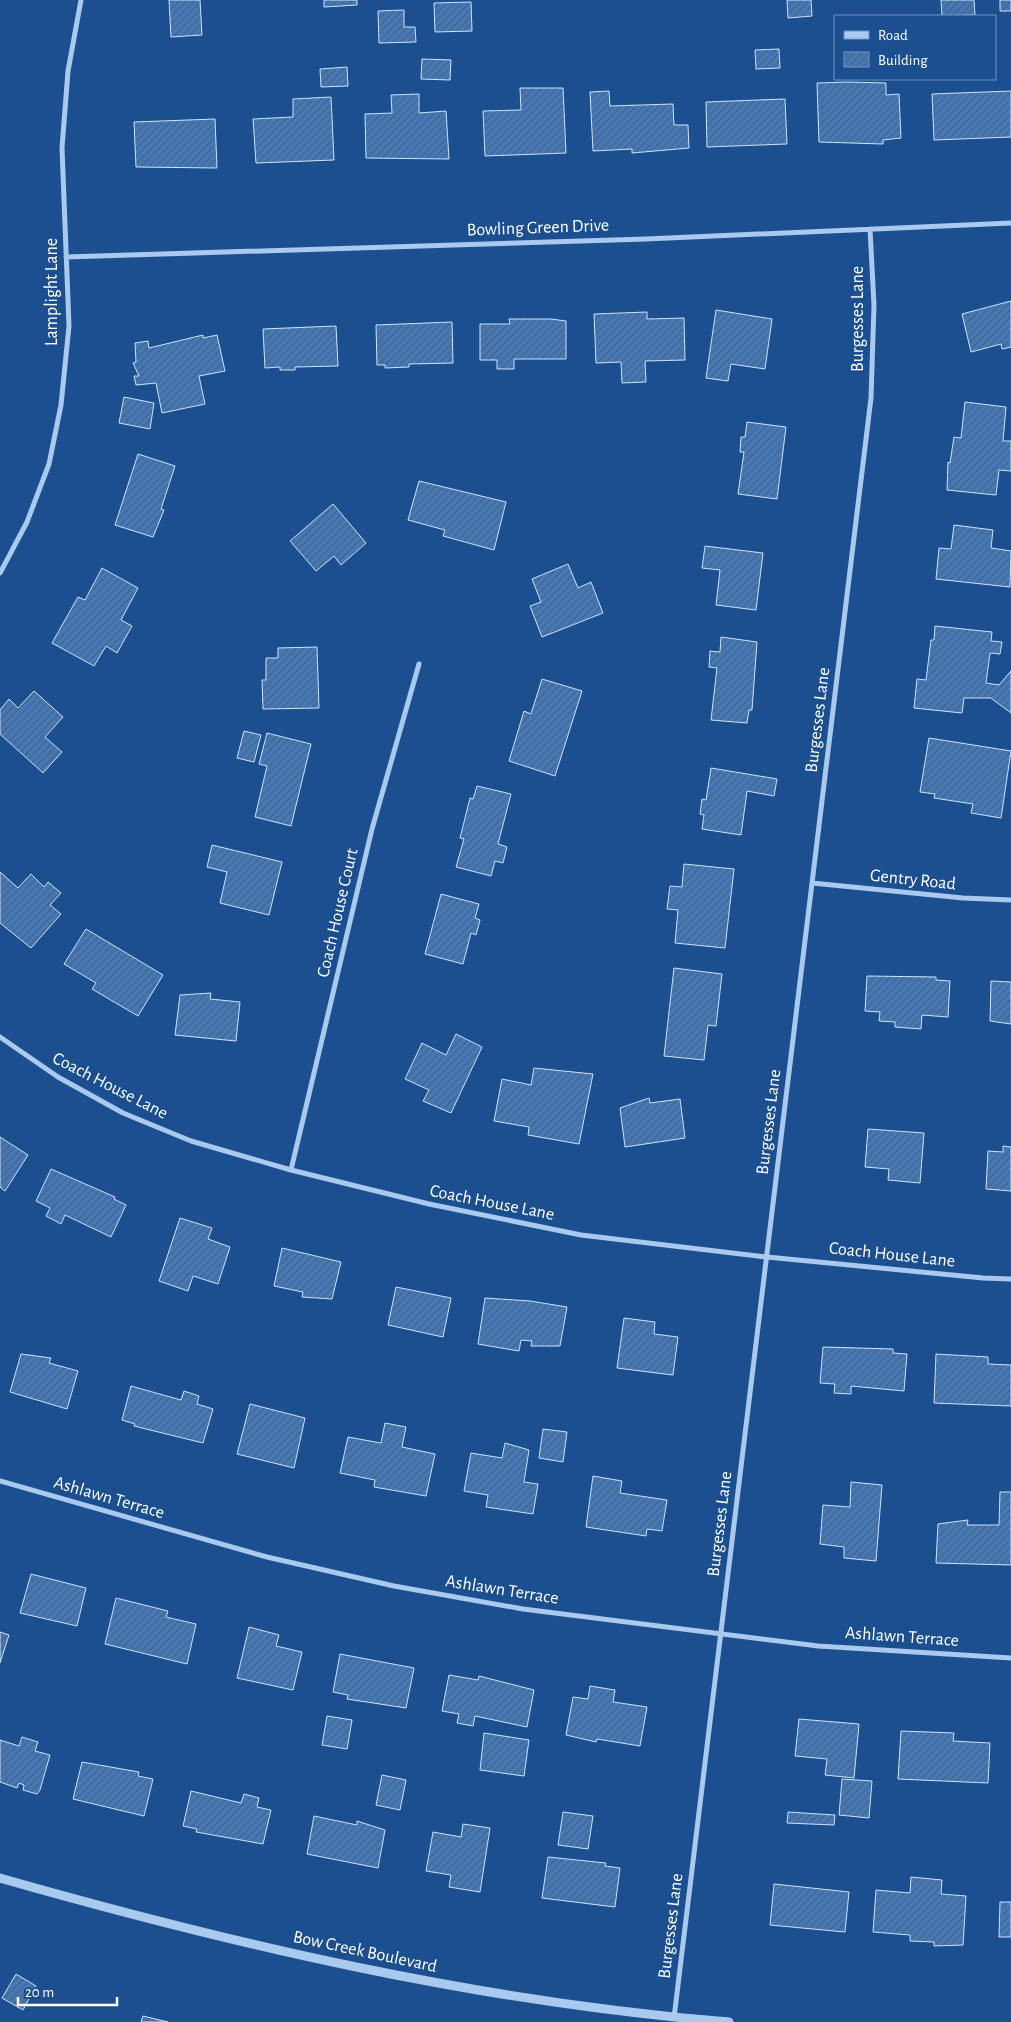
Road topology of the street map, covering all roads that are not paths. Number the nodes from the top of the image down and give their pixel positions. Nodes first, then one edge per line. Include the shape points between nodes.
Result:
1 (81, 0) edge
2 (1011, 223) edge
3 (870, 229) junction
4 (66, 256) junction
5 (0, 573) edge
6 (419, 664) dead end
7 (812, 884) junction
8 (1011, 900) edge
9 (0, 1037) edge
10 (291, 1170) junction
11 (767, 1256) junction
12 (1011, 1279) edge
13 (0, 1481) edge
14 (720, 1634) junction
15 (1011, 1658) edge
16 (0, 1878) edge
17 (674, 2018) junction
18 (729, 2022) edge

1 - 4 street, Lamplight Lane via 68,71 62,148
2 - 3 street, Bowling Green Drive
3 - 4 street, Bowling Green Drive
3 - 7 street, Burgesses Lane via 874,305 871,398
4 - 5 street, Lamplight Lane via 69,326 61,405 49,464 27,522
6 - 10 street, Coach House Court via 372,829
7 - 8 street, Gentry Road
7 - 11 street, Burgesses Lane
9 - 10 street, Coach House Lane via 58,1078 123,1113 192,1141
10 - 11 street, Coach House Lane via 429,1204 581,1235
11 - 12 street, Coach House Lane
11 - 14 street, Burgesses Lane
13 - 14 street, Ashlawn Terrace via 267,1557 394,1586 523,1609
14 - 15 street, Ashlawn Terrace via 818,1646
14 - 17 street, Burgesses Lane
16 - 17 street, Bow Creek Boulevard via 333,1964 484,1992
17 - 18 street, Bow Creek Boulevard

